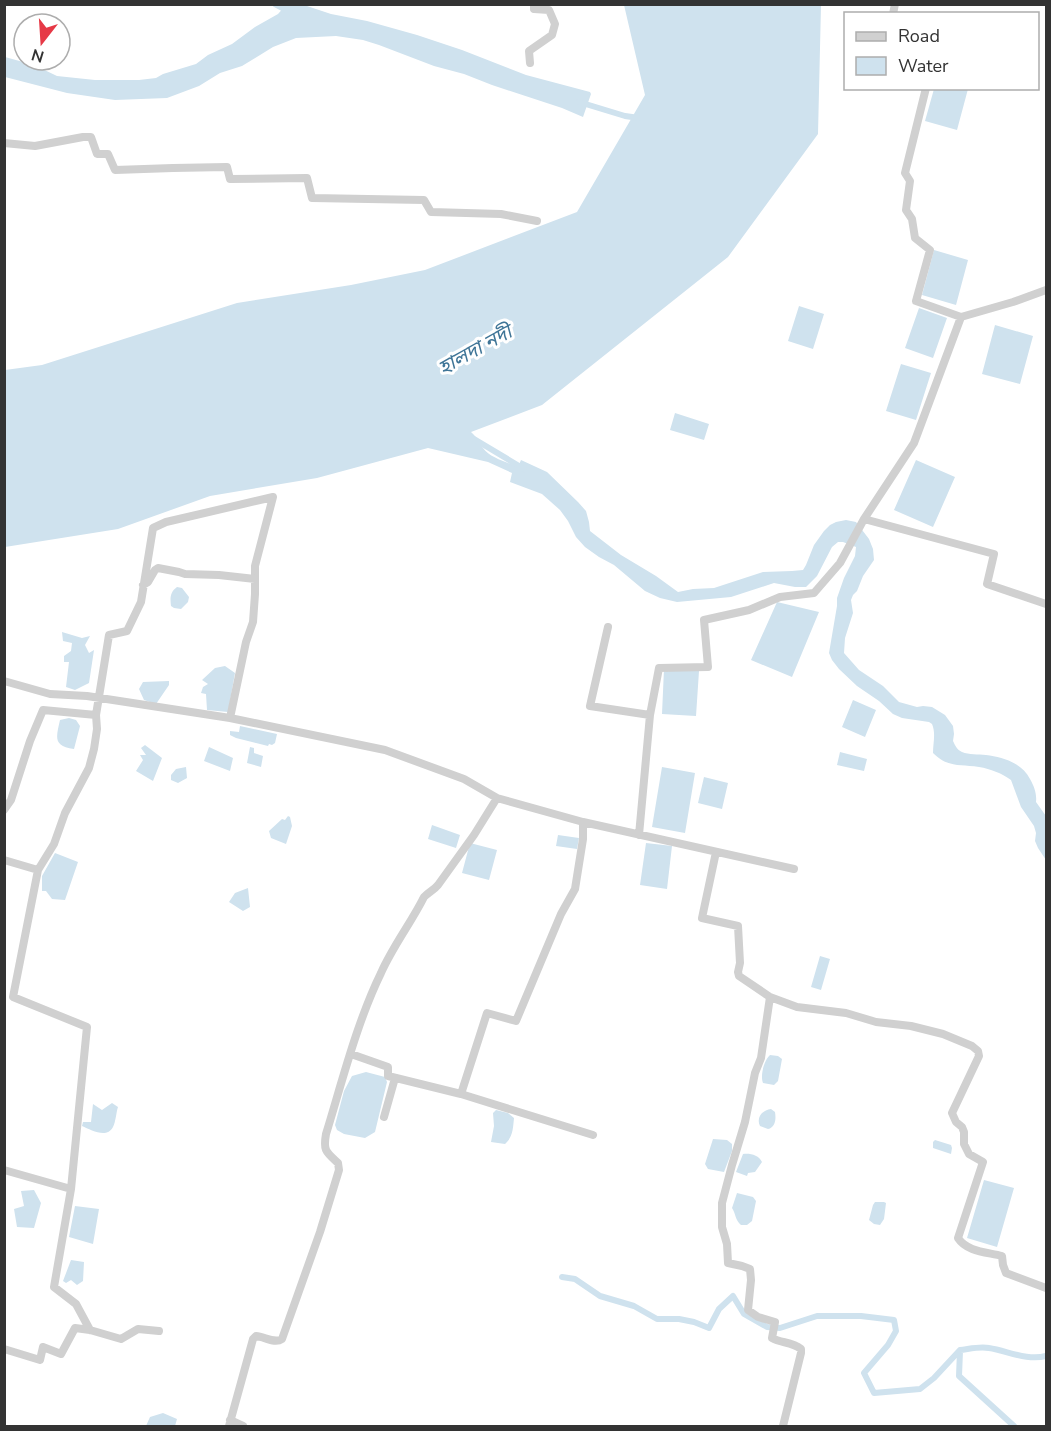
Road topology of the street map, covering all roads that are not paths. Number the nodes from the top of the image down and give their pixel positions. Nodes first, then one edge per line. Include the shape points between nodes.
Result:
1 (534, 4) edge
2 (530, 63) dead end
3 (926, 90) edge
4 (4, 143) edge
5 (537, 221) dead end
6 (1047, 290) edge
7 (961, 317) junction
8 (864, 519) junction
9 (255, 579) junction
10 (143, 585) junction
11 (1047, 604) edge
12 (608, 627) dead end
13 (4, 681) edge
14 (99, 699) junction
15 (96, 715) junction
16 (650, 715) junction
17 (230, 718) junction
18 (497, 798) junction
19 (4, 810) edge
20 (583, 822) junction
21 (639, 835) junction
22 (716, 852) junction
23 (4, 860) edge
24 (795, 869) dead end
25 (38, 870) junction
26 (9, 996) edge
27 (770, 997) junction
28 (351, 1054) junction
29 (395, 1077) junction
30 (461, 1094) junction
31 (384, 1117) dead end
32 (593, 1135) dead end
33 (4, 1170) edge
34 (71, 1189) junction
35 (1047, 1288) edge
36 (90, 1330) junction
37 (159, 1331) dead end
38 (4, 1349) edge
39 (230, 1423) edge
40 (243, 1426) edge
41 (783, 1426) edge

1 - 2 street via 534,9 549,10 555,24 552,35 529,51
3 - 7 street via 905,173 910,181 906,210 915,238 930,250 916,302
4 - 5 street via 36,146 91,137 97,154 108,154 115,170 227,167 230,180 307,178 312,198 424,200 430,212 501,214
6 - 7 street
7 - 8 street via 914,443
8 - 11 street via 993,554 987,584
8 - 16 street via 840,562 814,593 780,597 749,610 704,620 708,667 659,668
9 - 10 street via 158,568
9 - 10 street via 273,497 153,528
9 - 17 street via 253,622
10 - 14 street via 141,602 127,631 109,635
12 - 16 street via 590,706
13 - 14 street via 50,694
14 - 15 street
14 - 17 street
15 - 19 street via 43,710
15 - 25 street via 96,739 89,768
16 - 21 street
17 - 18 street via 386,750 464,778
18 - 20 street
18 - 28 street via 396,942
20 - 21 street
20 - 30 street via 575,889 516,1021 487,1013
21 - 22 street
22 - 24 street
22 - 27 street via 702,918 738,926 739,976
23 - 25 street
25 - 26 street
26 - 34 street via 87,1027
27 - 35 street via 797,1007 846,1013 943,1034 978,1051 952,1113 962,1127 969,1154 983,1162 958,1238 970,1249 1002,1256 1006,1273
27 - 41 street via 761,1058 722,1203 722,1227 728,1263 750,1269 748,1310 775,1322 772,1338 801,1349
28 - 29 street via 388,1067 388,1076
28 - 39 street via 326,1134 326,1152 338,1163 339,1170 320,1232 282,1339 253,1339
29 - 30 street
29 - 31 street
30 - 32 street
33 - 34 street
34 - 36 street via 54,1287 76,1304
36 - 37 street via 121,1339 138,1329
36 - 38 street via 75,1328 61,1354 43,1347 40,1360
39 - 40 street

